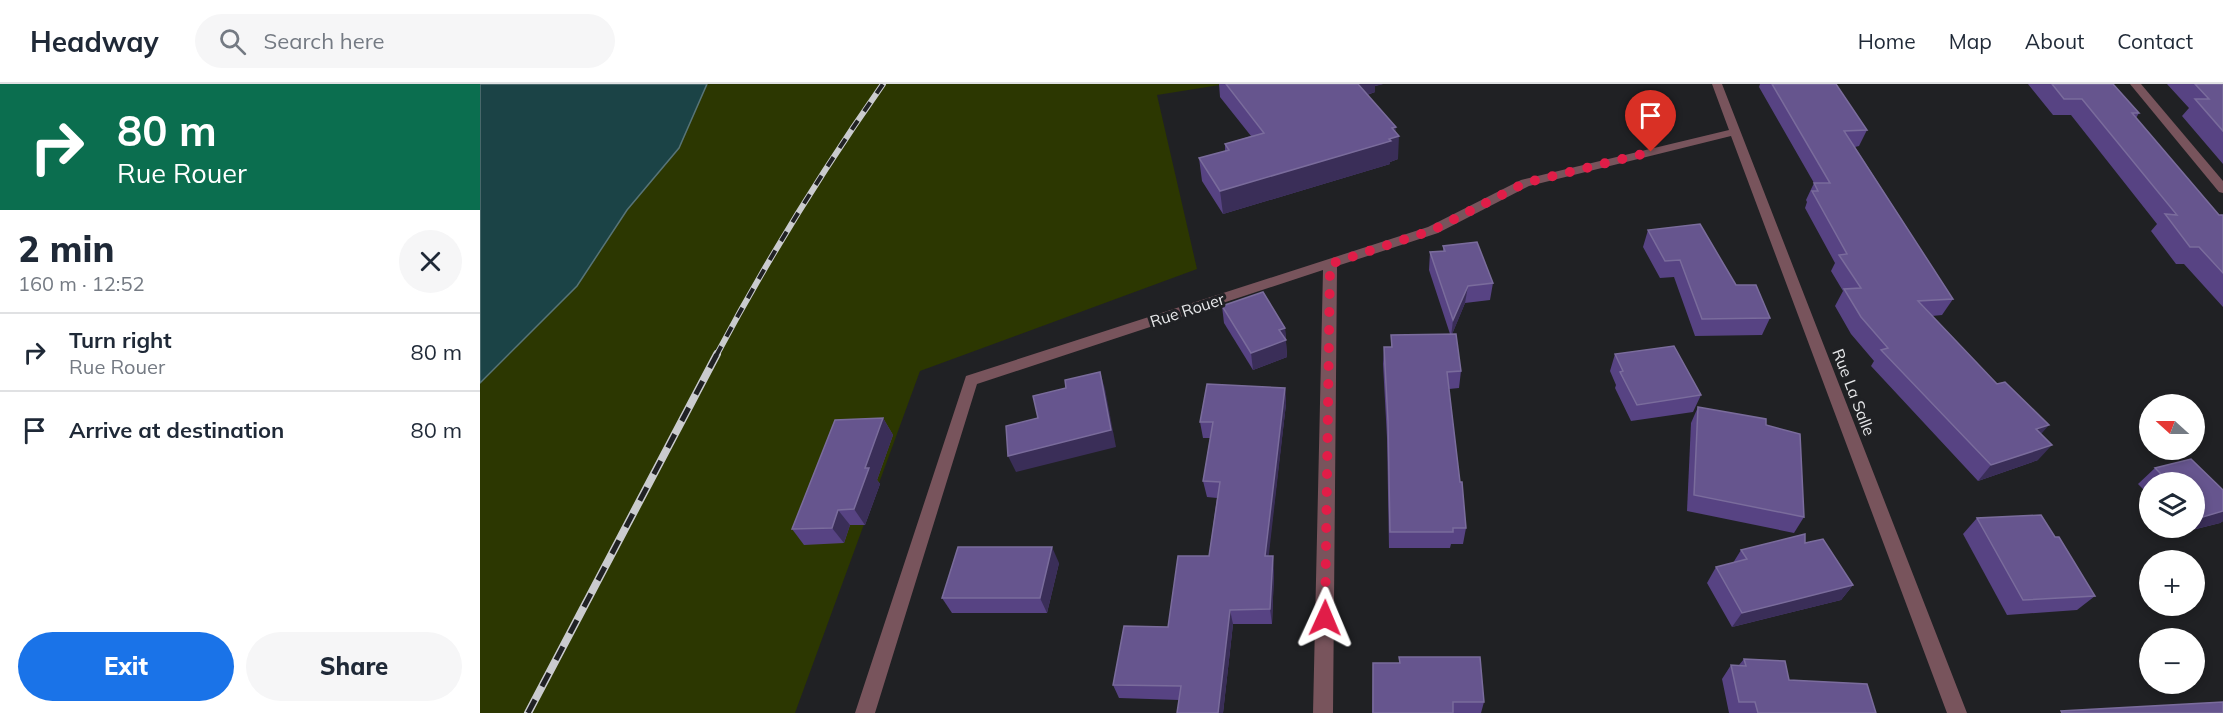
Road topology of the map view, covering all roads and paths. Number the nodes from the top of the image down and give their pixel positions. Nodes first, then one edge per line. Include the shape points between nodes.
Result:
1 (1717, 84) edge
2 (2135, 84) edge
3 (1734, 132) junction
4 (2223, 189) edge
5 (1330, 264) junction
6 (865, 713) edge
7 (1323, 713) edge
8 (1957, 713) edge

1 - 3 street, Rue La Salle
2 - 4 street
3 - 5 street, Rue Rouer via 1525,183 1433,230
3 - 8 street, Rue La Salle
5 - 6 street, Rue Rouer via 971,380
5 - 7 street

